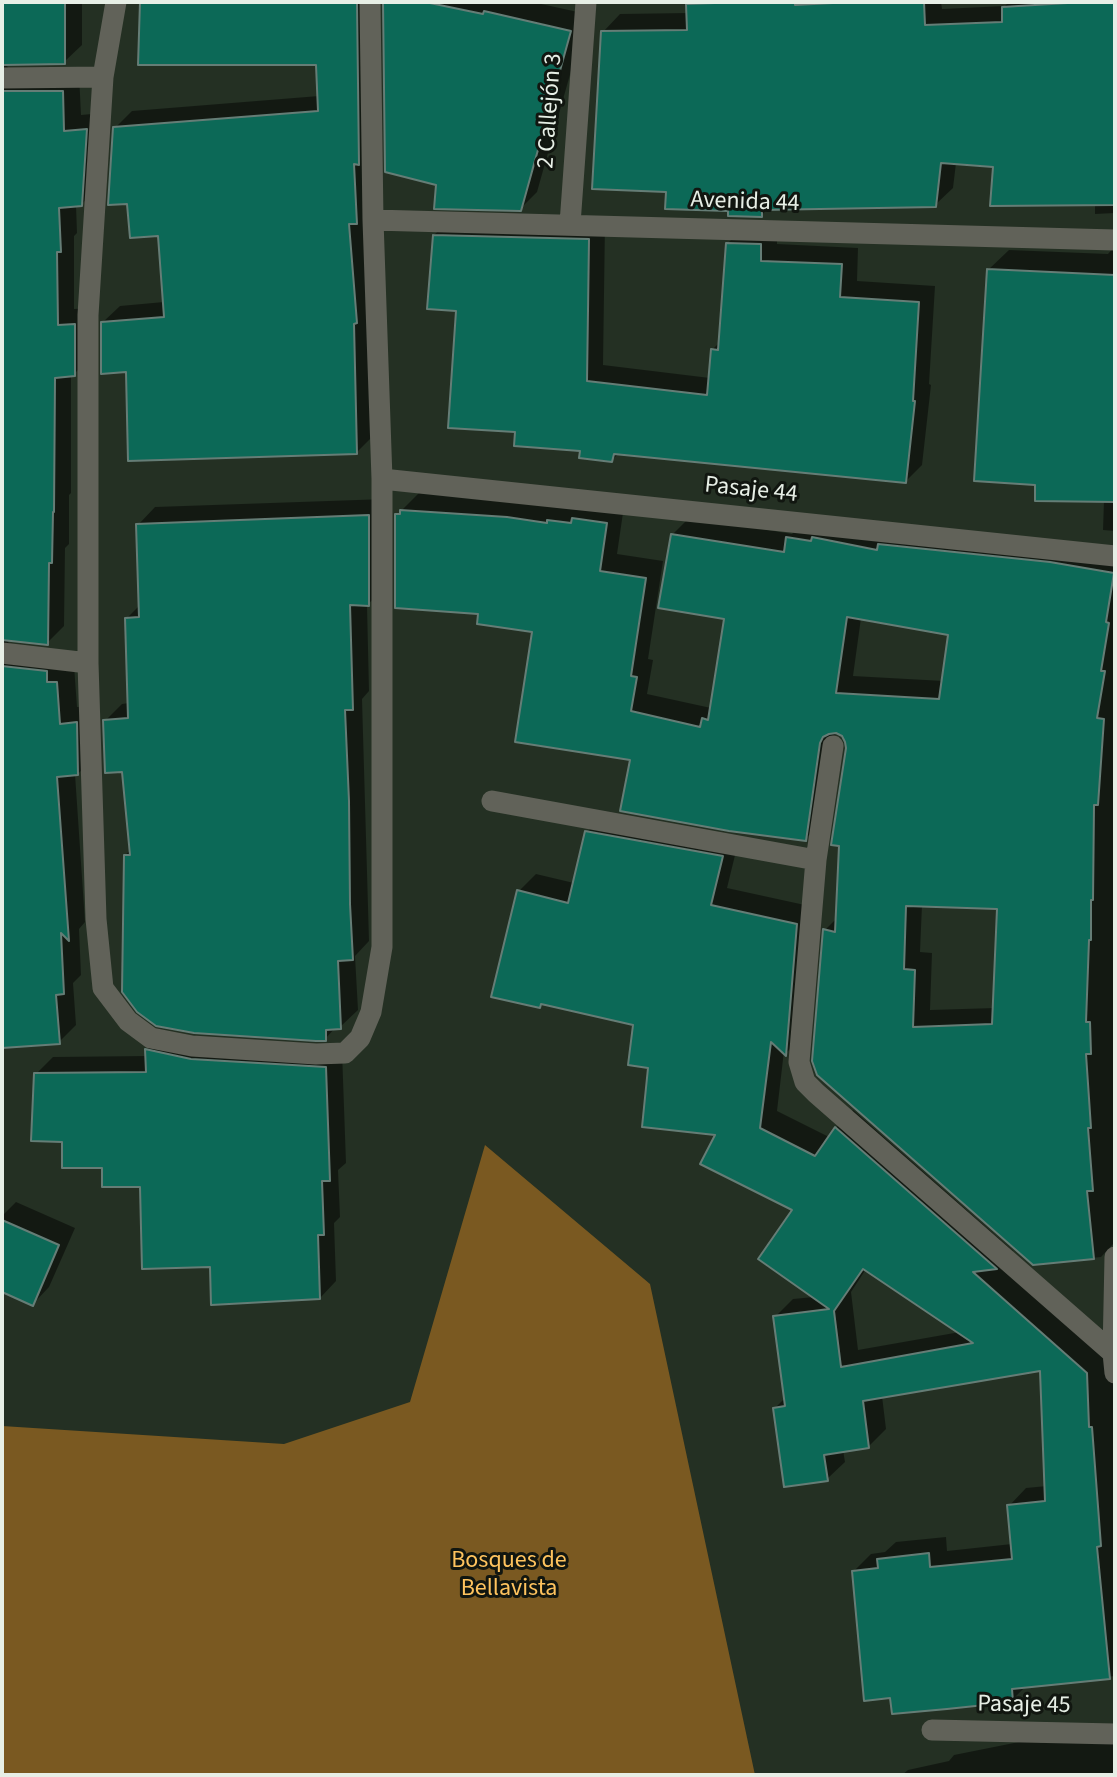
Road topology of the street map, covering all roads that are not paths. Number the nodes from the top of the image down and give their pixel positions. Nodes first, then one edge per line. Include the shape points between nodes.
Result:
1 (116, 2) edge
2 (370, 2) edge
3 (586, 2) edge
4 (2, 78) edge
5 (103, 78) junction
6 (373, 219) junction
7 (569, 224) junction
8 (1115, 240) edge
9 (382, 479) junction
10 (1115, 555) edge
11 (2, 653) edge
12 (88, 663) junction
13 (833, 746) dead end
14 (492, 801) dead end
15 (816, 860) junction
16 (1115, 1256) edge
17 (1114, 1363) edge
18 (932, 1730) dead end
19 (1115, 1734) edge

1 - 5 street
2 - 6 street
3 - 7 street, 2 Callejón 3
4 - 5 street
5 - 12 street via 88,315
6 - 7 street, Avenida 44
6 - 9 street
7 - 8 street, Avenida 44
9 - 10 street, Pasaje 44
9 - 12 street via 383,947 371,1012 360,1038 345,1053 192,1046 151,1038 128,1021 103,988 96,919
11 - 12 street
13 - 15 street
14 - 15 street
15 - 17 street via 799,1062 805,1082
16 - 17 street
18 - 19 street, Pasaje 45

